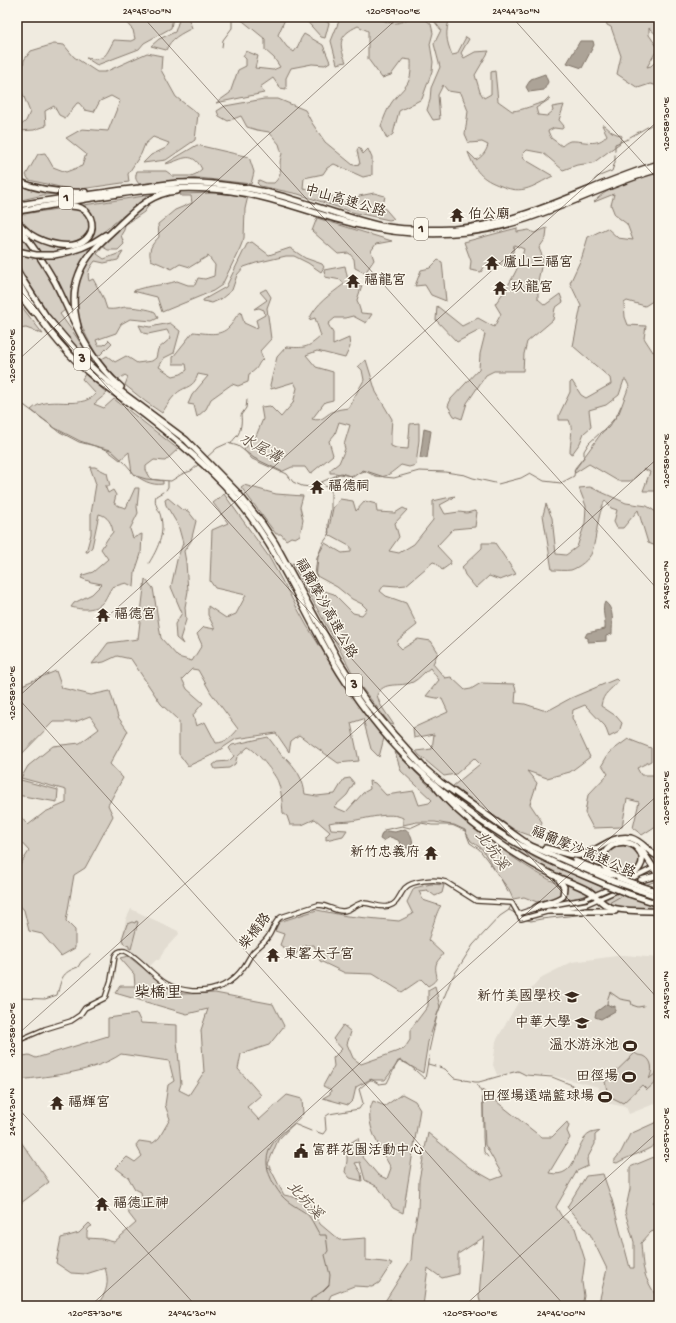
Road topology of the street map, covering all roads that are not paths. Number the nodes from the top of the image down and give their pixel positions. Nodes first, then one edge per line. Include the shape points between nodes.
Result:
1 (659, 164) edge
2 (659, 169) edge
3 (17, 182) edge
4 (195, 188) junction
5 (114, 190) junction
6 (17, 205) edge
7 (40, 207) junction
8 (17, 211) edge
9 (17, 221) edge
10 (120, 224) junction
11 (17, 227) edge
12 (17, 251) edge
13 (17, 271) edge
14 (17, 280) edge
15 (17, 292) edge
16 (82, 338) junction
17 (59, 343) junction
18 (168, 426) junction
19 (184, 442) junction
20 (236, 495) junction
21 (432, 783) junction
22 (517, 837) junction
23 (626, 842) junction
24 (545, 848) junction
25 (659, 857) edge
26 (658, 871) edge
27 (556, 876) junction
28 (619, 878) junction
29 (641, 880) joint
30 (624, 882) junction
31 (659, 892) edge
32 (659, 897) edge
33 (597, 898) junction
34 (659, 904) edge
35 (535, 908) junction
36 (629, 910) junction
37 (548, 911) junction
38 (659, 912) edge
39 (518, 914) junction
40 (17, 1041) edge

1 - 5 highway, 中山高速公路 / 1 via 521,216 480,226 454,229 383,226 281,196 238,187 178,183
2 - 4 highway, 中山高速公路 / 1 via 620,181 509,224 474,231 444,233 382,230 356,225 256,195
3 - 5 highway via 64,192
4 - 7 highway, 中山高速公路 / 1 via 129,193
4 - 10 highway via 158,196 136,209
5 - 6 highway, 中山高速公路 / 1
7 - 8 highway, 中山高速公路 / 1
7 - 9 highway via 75,206 83,209 90,216 92,223 89,235 77,244 53,243 29,233
10 - 12 highway, bridge via 88,245 65,254 36,255
10 - 16 highway via 90,254 77,280 74,308
11 - 16 highway via 55,282
13 - 18 highway, 福爾摩沙高速公路 / 3 via 46,316 82,358 107,381
14 - 17 highway, 福爾摩沙高速公路 / 3
15 - 17 highway
16 - 18 highway via 98,364 114,382 148,407
17 - 19 highway, 福爾摩沙高速公路 / 3 via 89,373
18 - 19 highway, 福爾摩沙高速公路 / 3
19 - 20 highway, 福爾摩沙高速公路 / 3
20 - 21 highway, 福爾摩沙高速公路 / 3 via 272,547 352,691 387,736
20 - 22 highway, 福爾摩沙高速公路 / 3 via 261,522 275,543 339,661 380,720 434,777
21 - 27 highway via 452,806 477,826
21 - 34 highway, 福爾摩沙高速公路 / 3, bridge via 500,833 533,852 606,885
22 - 24 highway
22 - 32 highway, 福爾摩沙高速公路 / 3, bridge via 531,846 613,881
23 - 26 highway via 639,848
23 - 28 highway via 612,845 604,856 606,869
23 - 30 highway via 638,850 642,862 639,869
24 - 25 highway via 579,855 589,853 616,838 625,838 636,841
24 - 28 highway
26 - 29 highway
26 - 30 main road
27 - 33 highway
27 - 35 highway via 564,887 563,896
28 - 31 highway, bridge
29 - 33 main road
30 - 33 main road
33 - 35 main road
33 - 36 highway via 615,909
33 - 37 main road via 588,904
35 - 39 main road
36 - 37 highway
36 - 38 highway
37 - 39 main road, 柴橋路 via 521,919
39 - 40 main road, 柴橋路 via 512,902 476,901 441,880 410,884 398,900 388,907 360,903 343,911 318,905 277,919 267,939 253,952 235,977 222,987 203,991 169,985 129,953 120,951 115,956 105,998 85,1008 71,1021

